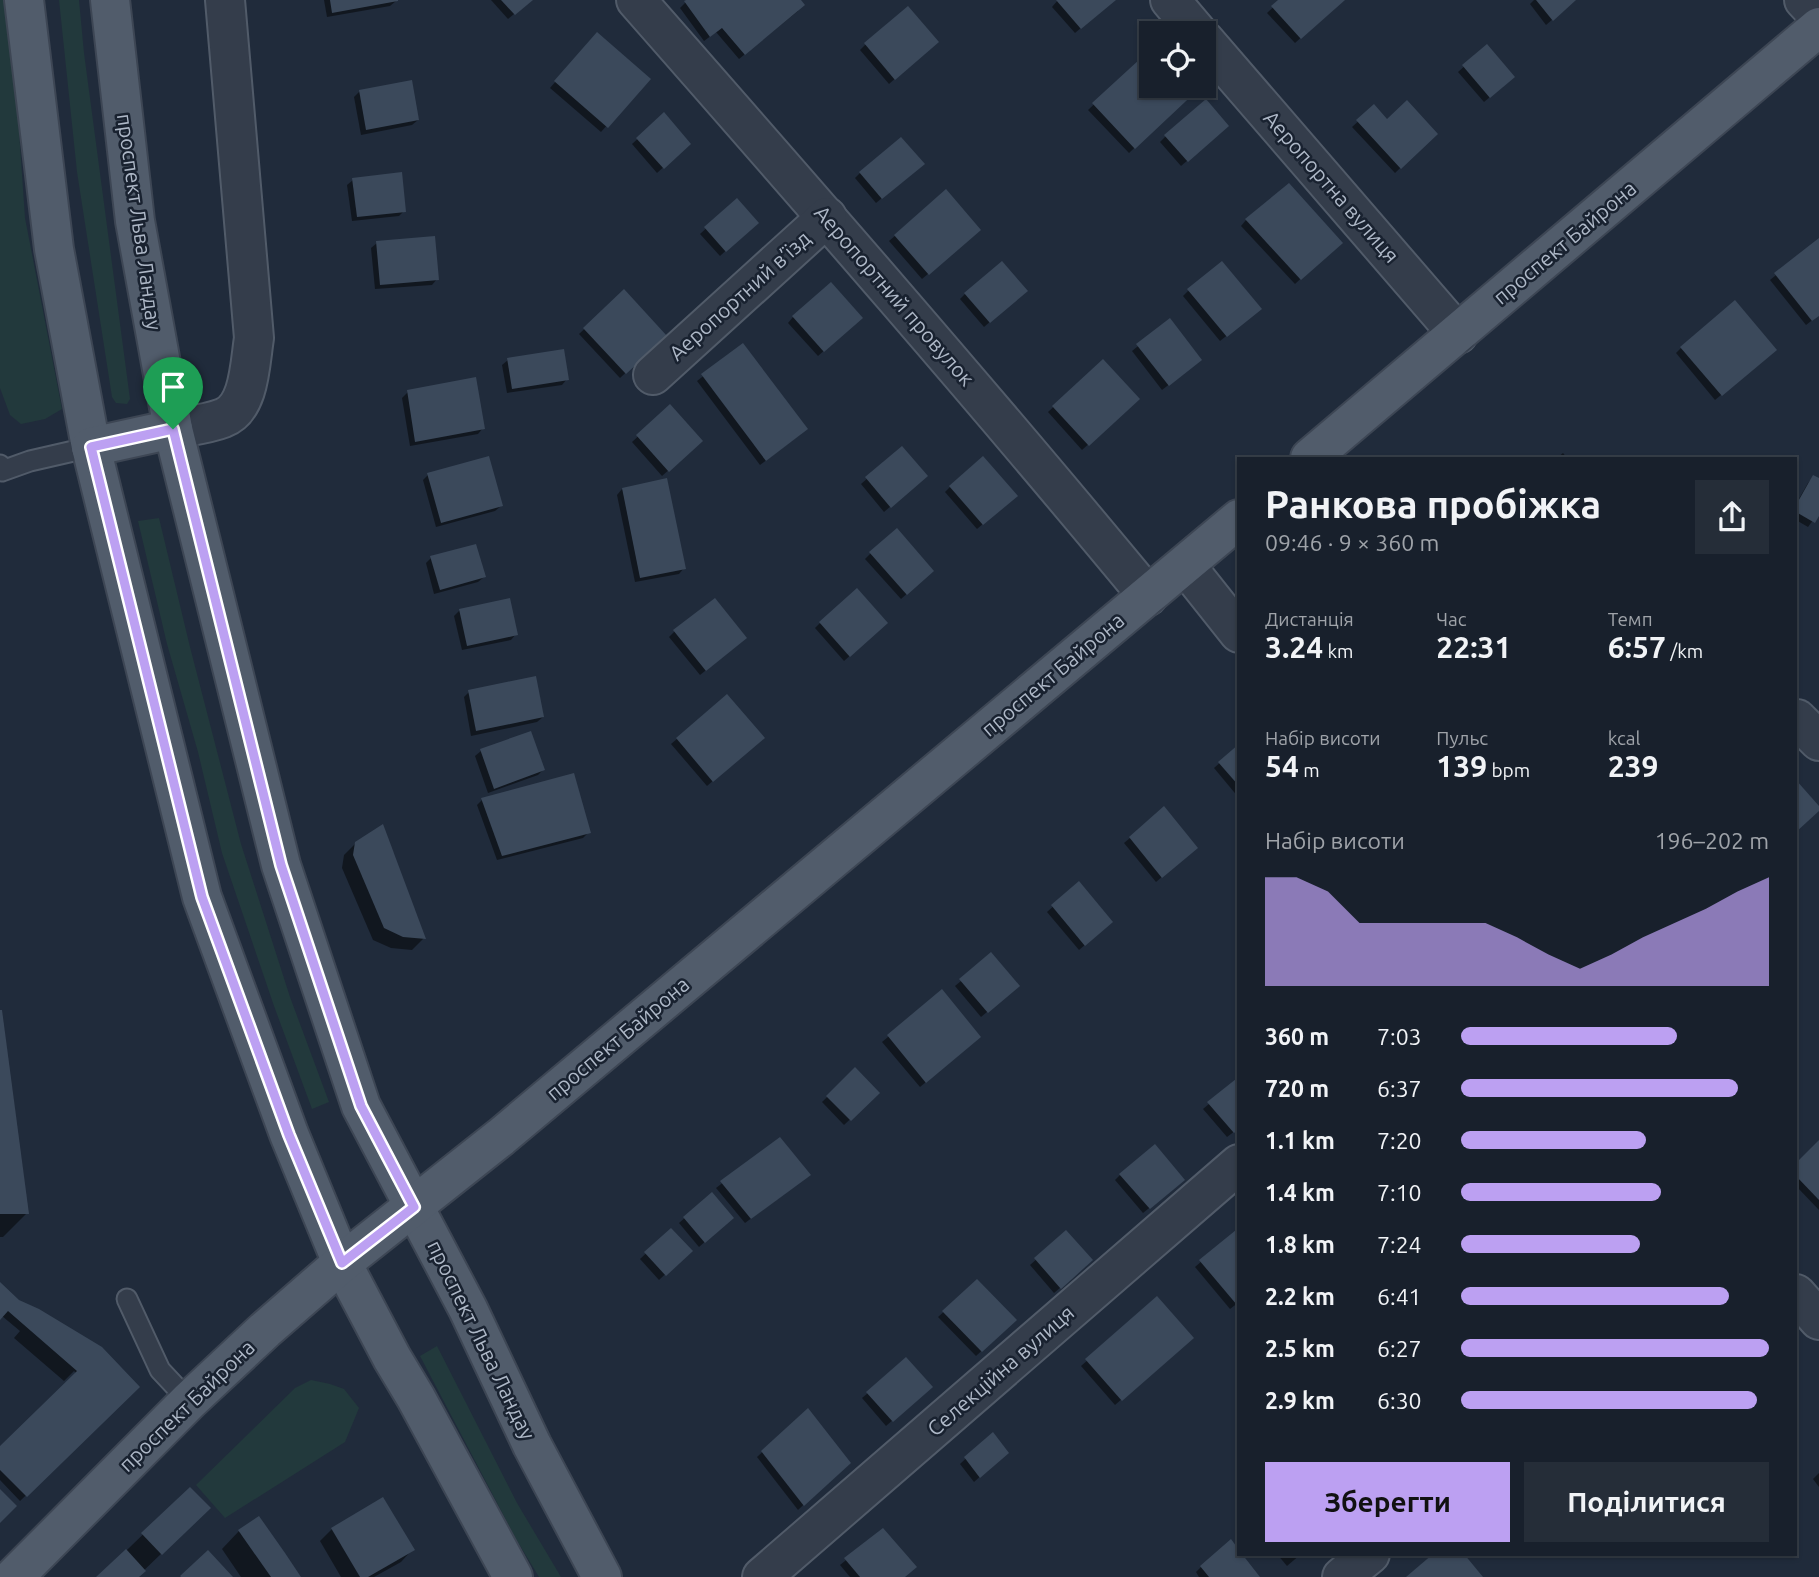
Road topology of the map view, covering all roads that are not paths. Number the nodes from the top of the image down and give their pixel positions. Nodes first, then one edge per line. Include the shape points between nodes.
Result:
1 (24, 0) edge
2 (110, 0) edge
3 (226, 0) edge
4 (636, 0) edge
5 (1170, 0) edge
6 (1804, 0) edge
7 (1819, 16) edge
8 (1188, 21) edge
9 (1819, 27) edge
10 (1216, 54) edge
11 (827, 217) junction
12 (1458, 334) junction
13 (653, 375) dead end
14 (173, 429) junction
15 (91, 447) junction
16 (1311, 457) edge
17 (1, 469) edge
18 (1237, 521) edge
19 (1185, 565) junction
20 (1148, 596) junction
21 (1237, 631) edge
22 (1237, 1166) edge
23 (414, 1207) junction
24 (342, 1263) junction
25 (1797, 1295) edge
26 (127, 1299) dead end
27 (1819, 1320) edge
28 (189, 1401) junction
29 (1368, 1556) edge
30 (14, 1577) edge
31 (513, 1577) edge
32 (603, 1577) edge
33 (762, 1577) edge
34 (1342, 1577) edge

1 - 15 main road via 54,249
2 - 14 main road, проспект Льва Ландау via 135,221
3 - 14 street via 254,338 238,407 226,417
4 - 11 street, Аеропортний провулок
5 - 8 street
6 - 7 street
9 - 12 main road, проспект Байрона
10 - 12 street, Аеропортна вулиця
11 - 13 street, Аеропортний в’їзд
11 - 20 street, Аеропортний провулок
12 - 16 main road, проспект Байрона
14 - 15 main road
14 - 23 main road, проспект Льва Ландау via 281,865 361,1106
15 - 17 lane
15 - 24 main road via 202,897 289,1135
18 - 19 main road, проспект Байрона
19 - 20 main road, проспект Байрона
19 - 21 street
20 - 23 main road, проспект Байрона
22 - 33 street, Селекційна вулиця
23 - 24 main road, проспект Байрона
23 - 32 main road, проспект Льва Ландау
24 - 28 main road, проспект Байрона
24 - 31 main road
25 - 27 street
26 - 28 lane via 160,1370
28 - 30 main road, проспект Байрона
29 - 34 street

